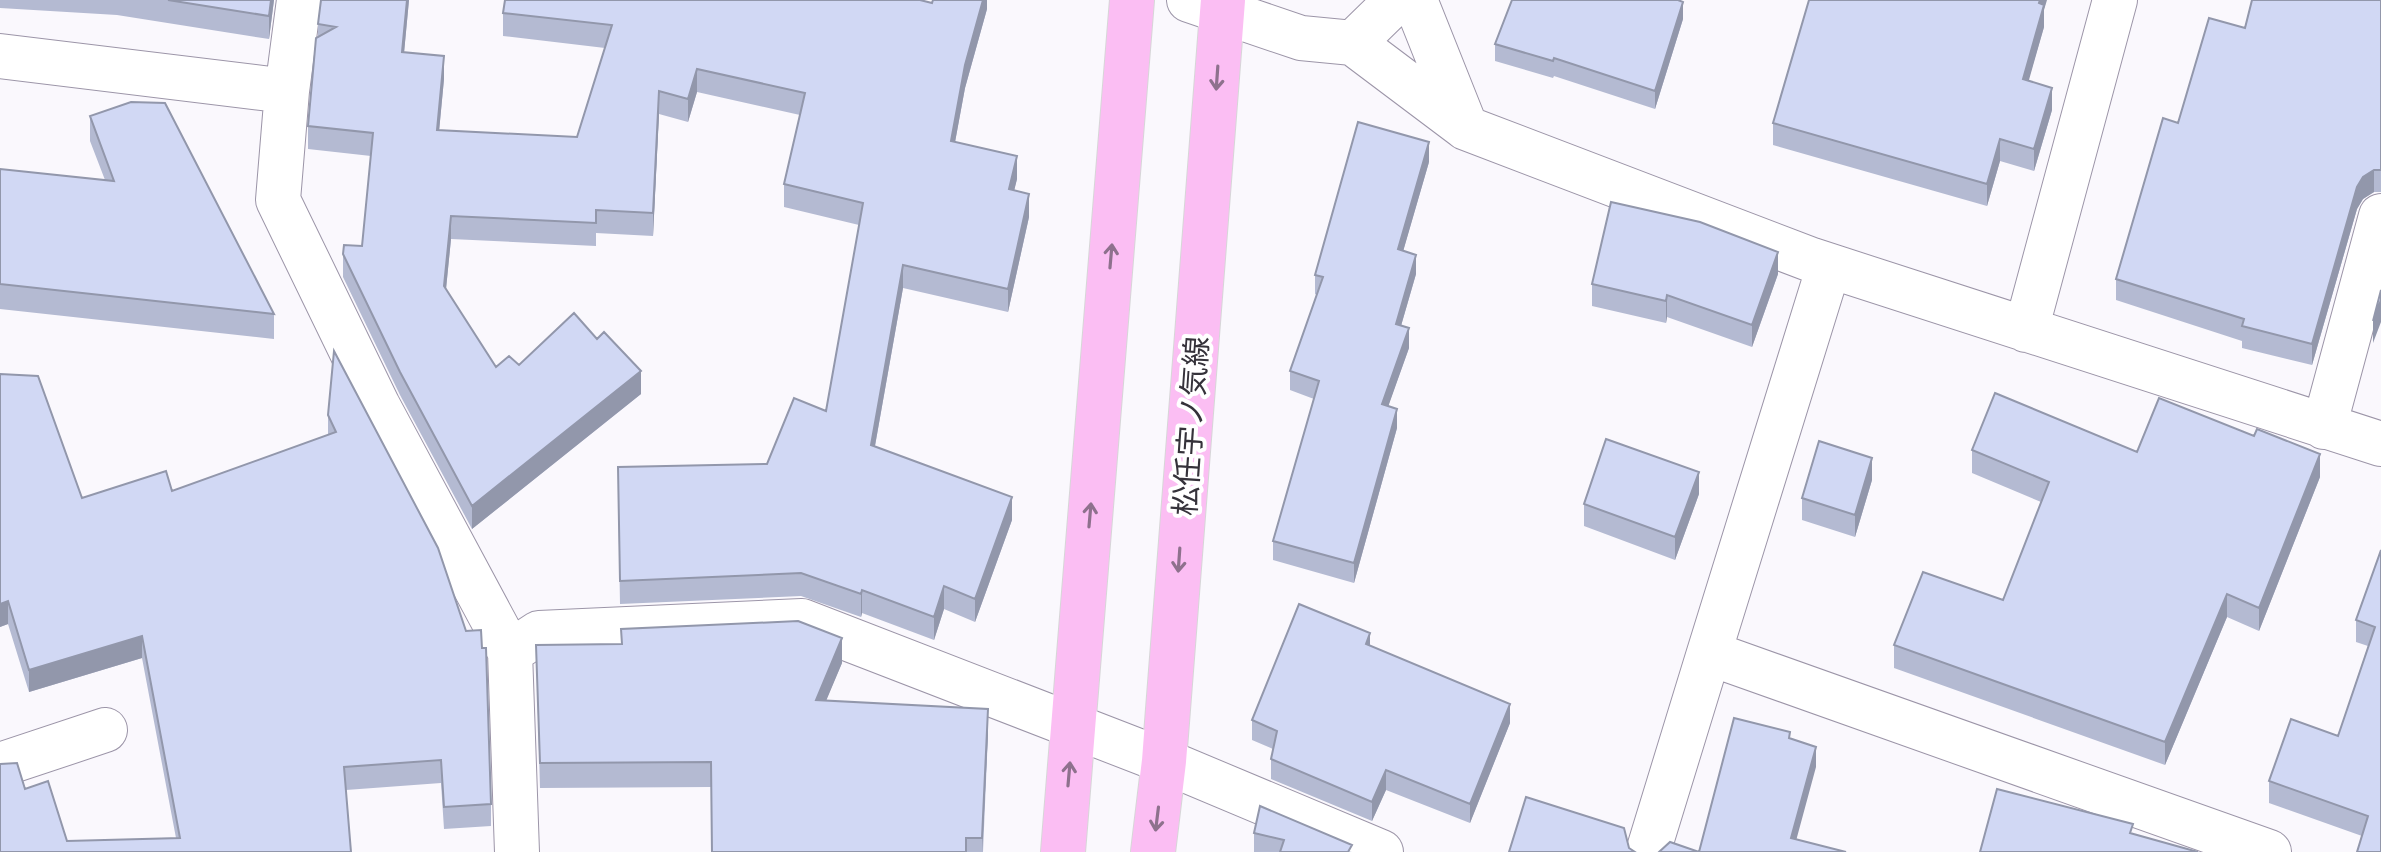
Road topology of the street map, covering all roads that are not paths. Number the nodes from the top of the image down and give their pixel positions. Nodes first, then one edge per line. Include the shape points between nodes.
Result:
1 (299, 0) edge
2 (1132, 0) edge
3 (1397, 0) edge
4 (1415, 0) edge
5 (2115, 0) edge
6 (1211, 4) edge
7 (1353, 43) junction
8 (0, 56) edge
9 (287, 91) junction
10 (1466, 128) junction
11 (2381, 216) edge
12 (1829, 266) junction
13 (2026, 330) junction
14 (2324, 427) junction
15 (2381, 444) edge
16 (510, 652) junction
17 (1709, 653) junction
18 (1073, 726) junction
19 (105, 730) dead end
20 (1164, 761) junction
21 (0, 765) edge
22 (517, 852) edge
23 (1063, 852) edge
24 (1153, 852) edge
25 (1381, 852) edge
26 (1648, 852) edge
27 (2269, 852) edge

1 - 9 street
18 -> 2 main road
3 - 7 street
4 - 10 street
5 - 13 street
6 - 7 street via 1301,38
6 -> 20 main road, 松任宇ノ気線
7 - 10 street
8 - 9 street
9 - 16 street via 278,200 378,406
10 - 12 street
11 - 14 street
12 - 13 street
12 - 17 street
13 - 14 street
14 - 15 street
16 - 18 street via 539,633 802,621
16 - 22 street
17 - 26 street
17 - 27 street
18 - 20 street
23 -> 18 main road
19 - 21 street
20 -> 24 main road, 松任宇ノ気線
20 - 25 street

